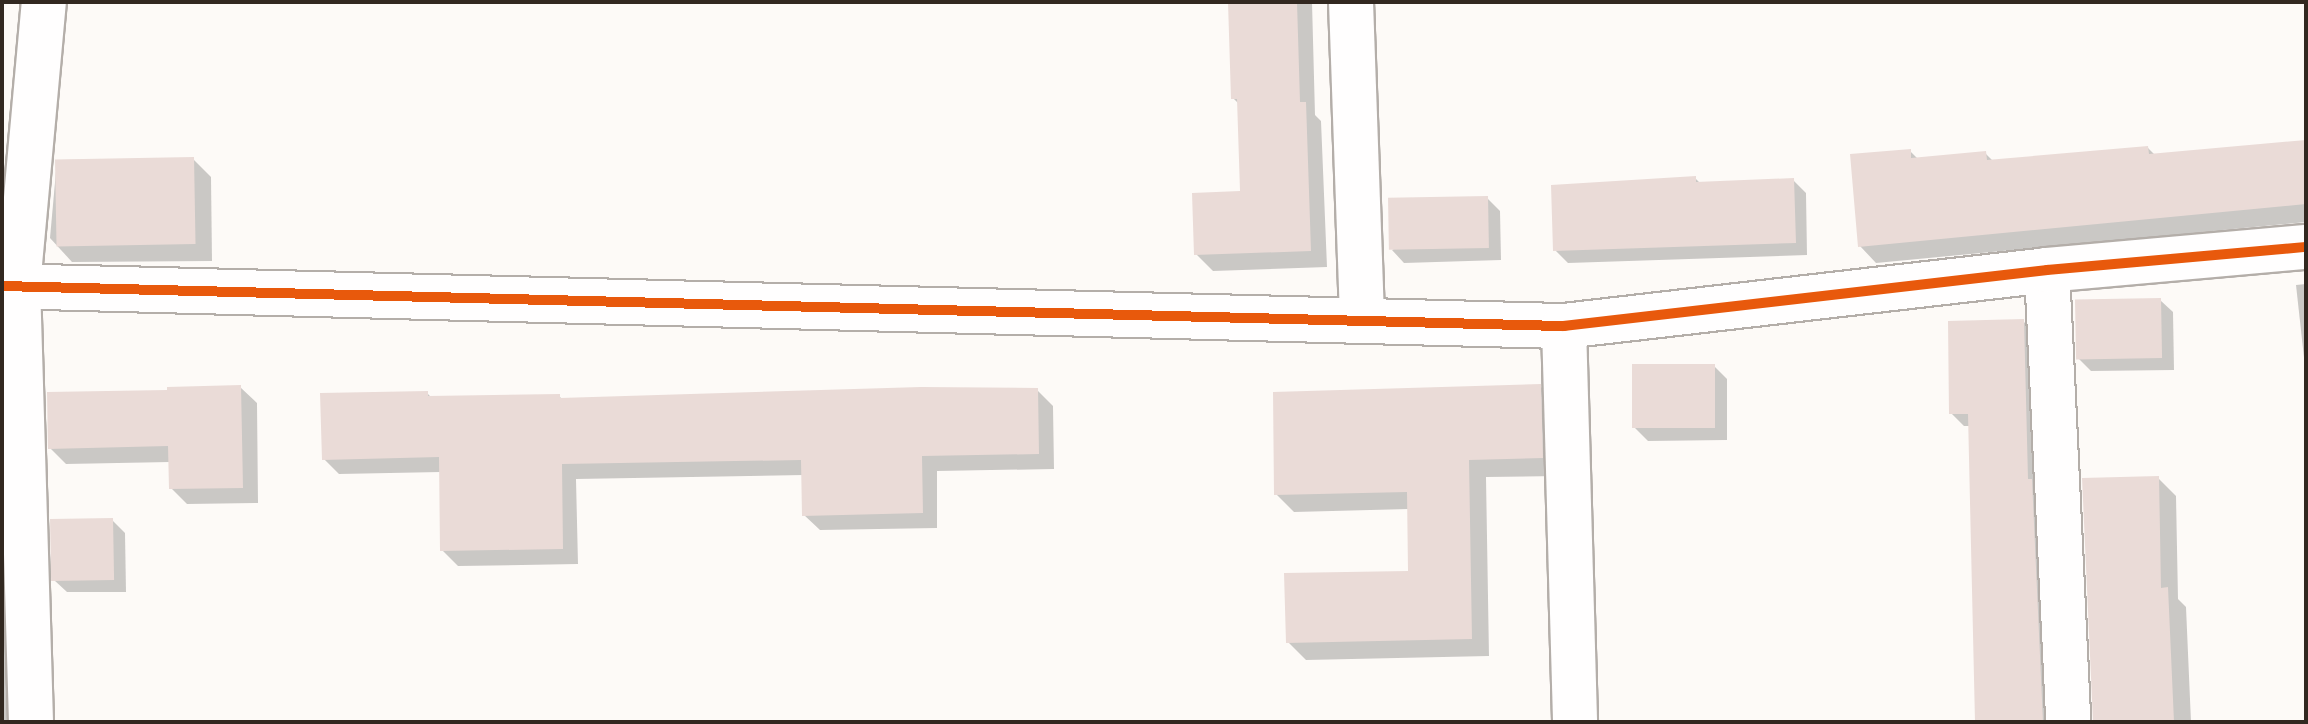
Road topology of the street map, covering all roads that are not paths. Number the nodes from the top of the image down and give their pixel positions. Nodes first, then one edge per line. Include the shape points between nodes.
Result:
1 (44, 2) edge
2 (1351, 2) edge
3 (2306, 247) edge
4 (2047, 270) junction
5 (10, 286) edge
6 (1362, 319) junction
7 (1564, 326) junction
8 (31, 722) edge
9 (1575, 722) edge
10 (2068, 722) edge

1 - 5 street
2 - 6 street
3 - 4 street
4 - 7 street
4 - 10 street
5 - 6 street
5 - 8 street
6 - 7 street
7 - 9 street

